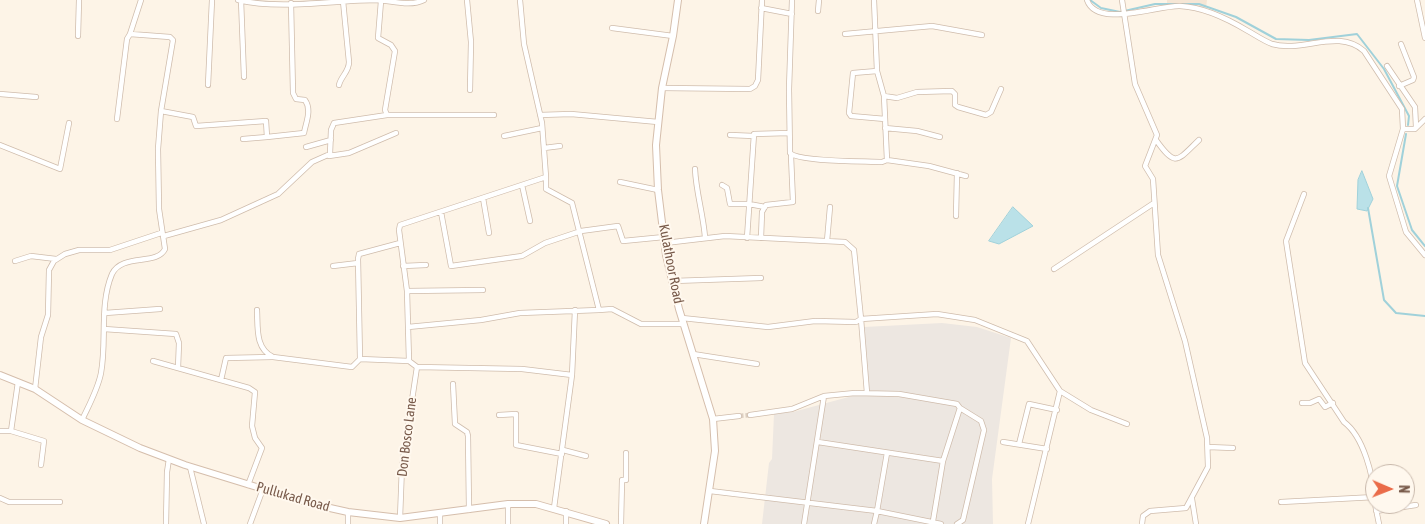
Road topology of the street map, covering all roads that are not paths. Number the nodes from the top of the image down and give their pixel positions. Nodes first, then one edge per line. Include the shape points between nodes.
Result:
1 (79, 0) edge
2 (141, 0) edge
3 (212, 0) edge
4 (240, 0) edge
5 (381, 0) edge
6 (424, 0) edge
7 (467, 0) edge
8 (520, 0) edge
9 (678, 0) edge
10 (762, 0) edge
11 (792, 0) edge
12 (819, 0) edge
13 (874, 0) edge
14 (1087, 0) edge
15 (1417, 0) edge
16 (344, 1) edge
17 (291, 3) junction
18 (1122, 3) edge
19 (761, 8) junction
20 (818, 11) dead end
21 (792, 14) junction
22 (1124, 14) junction
23 (612, 28) dead end
24 (875, 32) junction
25 (130, 34) junction
26 (846, 34) dead end
27 (982, 35) dead end
28 (78, 36) dead end
29 (673, 36) junction
30 (1425, 38) edge
31 (1401, 44) dead end
32 (1387, 66) dead end
33 (877, 71) junction
34 (244, 77) dead end
35 (208, 85) dead end
36 (340, 85) dead end
37 (1399, 86) junction
38 (662, 88) junction
39 (1001, 89) dead end
40 (470, 90) dead end
41 (0, 94) edge
42 (884, 96) junction
43 (36, 97) dead end
44 (161, 111) junction
45 (387, 115) junction
46 (494, 115) dead end
47 (540, 115) junction
48 (885, 119) junction
49 (1425, 119) edge
50 (117, 120) dead end
51 (658, 122) junction
52 (69, 123) dead end
53 (542, 128) junction
54 (885, 128) junction
55 (1416, 128) junction
56 (1403, 129) junction
57 (396, 132) dead end
58 (789, 133) junction
59 (730, 135) dead end
60 (504, 136) dead end
61 (754, 136) junction
62 (267, 137) junction
63 (940, 138) dead end
64 (243, 139) dead end
65 (331, 140) junction
66 (1156, 140) junction
67 (1199, 140) dead end
68 (560, 146) dead end
69 (1, 147) edge
70 (306, 147) dead end
71 (544, 148) junction
72 (328, 156) junction
73 (792, 156) junction
74 (887, 160) junction
75 (695, 169) dead end
76 (956, 173) junction
77 (966, 176) dead end
78 (546, 177) junction
79 (620, 182) dead end
80 (522, 185) junction
81 (722, 185) dead end
82 (658, 190) junction
83 (1304, 194) dead end
84 (483, 198) junction
85 (1154, 203) junction
86 (749, 204) junction
87 (765, 207) junction
88 (830, 207) dead end
89 (441, 212) junction
90 (956, 216) dead end
91 (530, 221) dead end
92 (581, 230) junction
93 (489, 233) dead end
94 (163, 235) junction
95 (705, 237) junction
96 (748, 238) junction
97 (761, 238) junction
98 (665, 240) junction
99 (827, 241) junction
100 (400, 243) junction
101 (1425, 254) edge
102 (57, 259) junction
103 (15, 261) dead end
104 (358, 263) junction
105 (426, 265) dead end
106 (333, 266) dead end
107 (404, 266) junction
108 (1054, 269) dead end
109 (761, 278) dead end
110 (673, 282) junction
111 (483, 290) dead end
112 (407, 291) junction
113 (160, 309) dead end
114 (257, 310) dead end
115 (575, 310) junction
116 (599, 310) junction
117 (105, 313) junction
118 (861, 319) junction
119 (683, 321) junction
120 (408, 327) junction
121 (104, 329) junction
122 (693, 354) junction
123 (274, 357) junction
124 (360, 359) junction
125 (153, 361) dead end
126 (409, 361) junction
127 (757, 364) dead end
128 (417, 367) junction
129 (178, 368) junction
130 (0, 375) edge
131 (572, 375) junction
132 (221, 380) junction
133 (18, 382) junction
134 (453, 384) dead end
135 (36, 389) junction
136 (1060, 390) junction
137 (867, 393) junction
138 (824, 396) junction
139 (1302, 403) dead end
140 (1333, 403) junction
141 (960, 408) junction
142 (1057, 410) junction
143 (499, 414) dead end
144 (750, 415) tunnel mouth
145 (739, 416) tunnel mouth
146 (713, 419) junction
147 (82, 420) junction
148 (1126, 424) dead end
149 (0, 431) edge
150 (11, 432) junction
151 (818, 442) junction
152 (1003, 442) dead end
153 (1019, 444) junction
154 (1208, 447) junction
155 (1047, 448) junction
156 (1233, 448) dead end
157 (563, 452) junction
158 (626, 453) dead end
159 (887, 453) junction
160 (586, 456) dead end
161 (169, 459) junction
162 (943, 461) junction
163 (1367, 464) edge
164 (41, 465) dead end
165 (190, 467) junction
166 (248, 485) junction
167 (262, 489) junction
168 (710, 491) junction
169 (0, 498) edge
170 (1192, 498) junction
171 (1365, 498) edge
172 (807, 501) junction
173 (60, 502) dead end
174 (1280, 502) dead end
175 (508, 504) junction
176 (554, 508) junction
177 (470, 510) junction
178 (877, 511) junction
179 (348, 512) junction
180 (566, 512) junction
181 (440, 513) junction
182 (400, 518) junction
183 (933, 521) junction
184 (166, 524) edge
185 (204, 524) edge
186 (250, 524) edge
187 (348, 524) edge
188 (440, 524) edge
189 (508, 524) edge
190 (566, 524) edge
191 (606, 524) edge
192 (622, 524) edge
193 (704, 524) edge
194 (804, 524) edge
195 (874, 524) edge
196 (942, 524) edge
197 (957, 524) edge
198 (1028, 524) edge
199 (1142, 524) edge
200 (1196, 524) edge

1 - 28 street
2 - 25 street
3 - 35 street
4 - 17 street
4 - 34 street
5 - 6 street via 416,4
5 - 16 street
5 - 45 street via 378,38 395,51 385,110
7 - 40 street via 471,42
8 - 47 street via 524,44
9 - 29 street, Kulathoor Road
10 - 19 street
11 - 21 street
12 - 20 street
13 - 24 street
14 - 22 street via 1098,12
15 - 30 street
16 - 17 street
16 - 36 street via 349,62 348,69 340,77
17 - 62 street via 293,93 296,99 305,100 308,118 304,133
18 - 22 street
19 - 21 street
19 - 38 street via 758,80 755,86 750,89 708,90
21 - 58 street
22 - 56 street via 1181,6 1231,21 1271,44 1352,42 1364,50 1402,109
22 - 66 street via 1135,84 1153,123
23 - 29 street
24 - 26 street
24 - 27 street via 932,26
24 - 33 street
25 - 44 street via 170,37 173,40
25 - 50 street
29 - 38 street, Kulathoor Road
31 - 37 street via 1414,77
32 - 37 street
33 - 42 street
33 - 48 street via 853,73 849,113 851,116
37 - 55 street via 1415,107
38 - 51 street, Kulathoor Road
39 - 42 street via 992,112 986,116 958,107 956,94 952,91 917,92 897,98
41 - 43 street
42 - 48 street
44 - 62 street via 193,117 196,126 266,121
44 - 94 street via 158,149
45 - 46 street
45 - 65 street via 334,123
47 - 51 street via 571,114
47 - 53 street
48 - 54 street
49 - 55 street
51 - 82 street, Kulathoor Road
52 - 69 street via 60,169
53 - 60 street
53 - 71 street
54 - 63 street via 917,131
54 - 74 street
55 - 56 street
56 - 101 street via 1389,176 1406,232
57 - 72 street via 350,154
58 - 61 street
58 - 73 street
59 - 61 street
61 - 86 street
62 - 64 street
65 - 70 street
65 - 72 street
66 - 67 street via 1168,157 1174,159 1180,158
66 - 85 street via 1144,166 1153,179
68 - 71 street
71 - 78 street
72 - 94 street via 312,162 278,194 221,220
73 - 74 street
73 - 87 street via 793,202
74 - 76 street
75 - 95 street
76 - 77 street
76 - 90 street
78 - 80 street
78 - 92 street via 546,189 572,203
79 - 82 street
80 - 84 street
80 - 91 street
81 - 86 street via 727,188 730,204
82 - 98 street, Kulathoor Road
83 - 140 street via 1286,242 1305,363
84 - 89 street
84 - 93 street
85 - 108 street
85 - 154 street via 1158,255 1185,341
86 - 87 street
86 - 96 street
87 - 97 street
88 - 99 street
89 - 92 street via 451,266 522,256 545,243
89 - 100 street via 400,225
92 - 98 street via 618,226 623,241
92 - 116 street
94 - 102 street via 110,250 80,250
94 - 117 street via 165,249 160,255 117,267 107,289
95 - 96 street
95 - 98 street
96 - 97 street
97 - 99 street
98 - 110 street, Kulathoor Road
99 - 118 street via 845,242 854,250
100 - 104 street via 363,251 359,254
100 - 107 street
102 - 103 street via 32,256
102 - 135 street via 49,270 48,315 41,337
104 - 106 street
104 - 124 street
105 - 107 street
107 - 112 street
109 - 110 street
110 - 119 street, Kulathoor Road
111 - 112 street
112 - 120 street
113 - 117 street
114 - 123 street via 259,340 266,352
115 - 116 street
115 - 120 street via 520,313
115 - 131 street
116 - 119 street via 612,309 642,324
117 - 121 street
118 - 119 street via 846,323 810,321 768,327
118 - 136 street via 937,314 975,320 1027,341
118 - 137 street
119 - 122 street, Kulathoor Road
120 - 126 street
121 - 129 street via 176,334
121 - 147 street via 101,374
122 - 127 street
122 - 146 street, Kulathoor Road
123 - 124 street via 352,367
123 - 132 street via 226,358
124 - 126 street
125 - 129 street
126 - 128 street
128 - 131 street via 522,369
128 - 182 street, Don Bosco Lane via 402,466
129 - 132 street
130 - 133 street, Pullukad Road
131 - 157 street
132 - 166 street via 249,388 256,396 252,426 262,451
133 - 135 street, Pullukad Road
133 - 150 street
134 - 177 street via 456,424 468,436
135 - 147 street, Pullukad Road
136 - 142 street
136 - 148 street via 1091,410
137 - 138 street
137 - 141 street via 899,394 957,404
138 - 144 street via 792,409
138 - 151 street
139 - 140 street via 1319,399 1326,407
140 - 163 street via 1365,455
141 - 162 street
141 - 197 street via 982,421 984,430 963,520
142 - 153 street via 1029,404
142 - 155 street
143 - 157 street via 516,414 516,445
145 - 146 street
146 - 168 street, Kulathoor Road via 715,451
147 - 161 street, Pullukad Road
149 - 150 street
150 - 164 street via 44,441
151 - 159 street
151 - 172 street
152 - 153 street
153 - 155 street
154 - 156 street
154 - 170 street via 1208,467
155 - 198 street
157 - 160 street
157 - 176 street
158 - 192 street
159 - 162 street
159 - 178 street
161 - 165 street, Pullukad Road
161 - 184 street
162 - 183 street
165 - 166 street, Pullukad Road
165 - 185 street
166 - 167 street, Pullukad Road
167 - 179 street, Pullukad Road
167 - 186 street
168 - 172 street
168 - 193 street, Kulathoor Road
169 - 173 street via 10,502
170 - 199 street via 1186,508 1146,513
170 - 200 street
171 - 174 street
172 - 178 street
172 - 194 street
175 - 176 street, Pullukad Road
175 - 177 street, Pullukad Road
175 - 189 street
176 - 180 street, Pullukad Road
177 - 181 street, Pullukad Road
178 - 183 street
178 - 195 street
179 - 182 street, Pullukad Road
179 - 187 street
180 - 190 street
180 - 191 street, Pullukad Road
181 - 182 street, Pullukad Road
181 - 188 street
183 - 196 street

